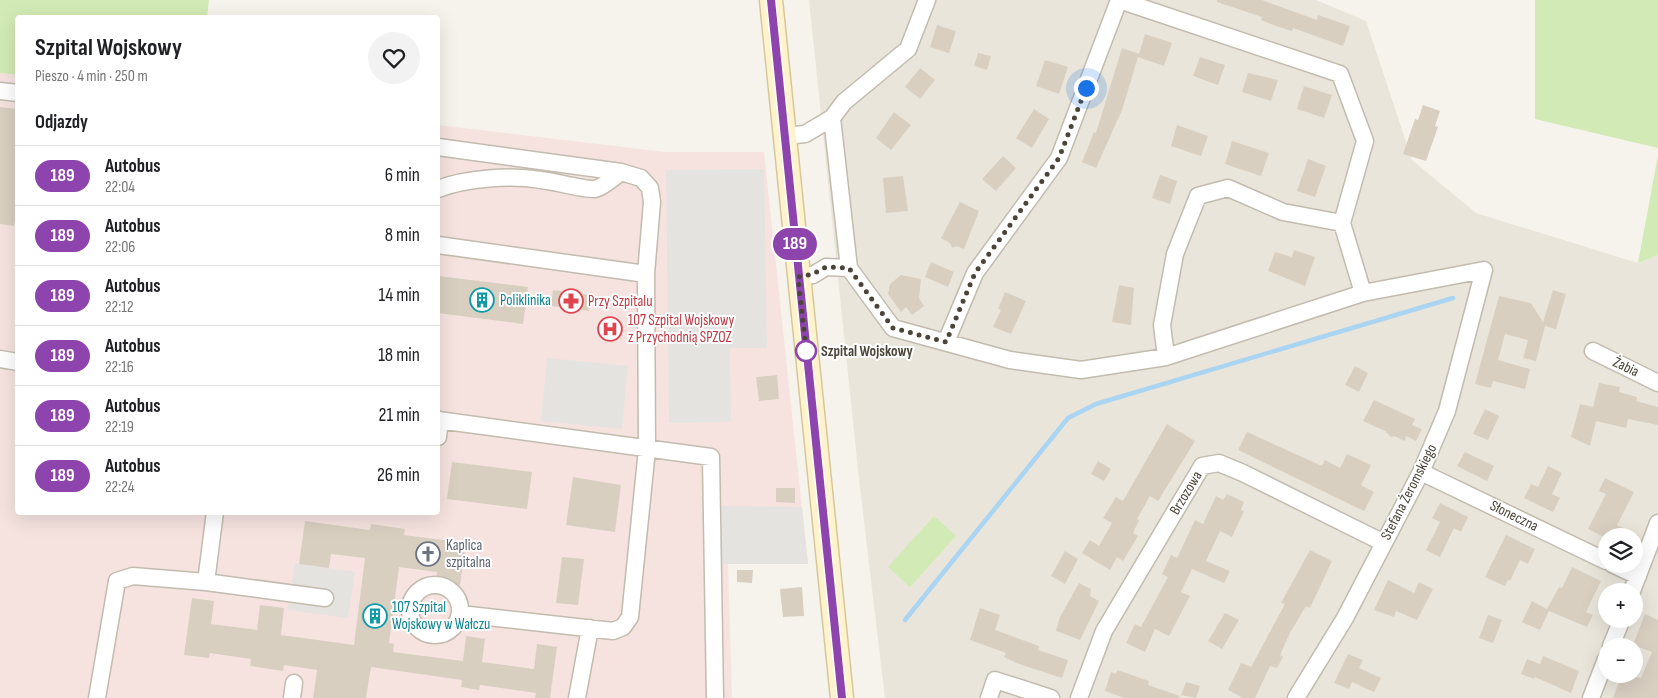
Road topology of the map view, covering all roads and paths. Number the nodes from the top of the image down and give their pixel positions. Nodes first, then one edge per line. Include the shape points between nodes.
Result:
1 (771, 0) edge
2 (927, 0) edge
3 (1119, 0) edge
4 (0, 91) edge
5 (15, 93) edge
6 (832, 118) junction
7 (785, 136) junction
8 (440, 147) edge
9 (621, 172) junction
10 (440, 188) edge
11 (1342, 224) junction
12 (440, 244) edge
13 (849, 268) junction
14 (646, 274) junction
15 (798, 277) junction
16 (1363, 294) junction
17 (946, 342) junction
18 (1593, 351) dead end
19 (1166, 357) junction
20 (0, 359) edge
21 (15, 362) edge
22 (1658, 383) edge
23 (440, 420) edge
24 (647, 448) junction
25 (1421, 472) junction
26 (215, 515) edge
27 (1658, 523) edge
28 (1384, 543) junction
29 (1598, 557) edge
30 (1622, 573) edge
31 (206, 582) junction
32 (1634, 583) edge
33 (1635, 583) edge
34 (325, 598) dead end
35 (460, 614) dead end
36 (590, 628) junction
37 (1598, 680) edge
38 (97, 698) edge
39 (577, 698) edge
40 (715, 698) edge
41 (842, 698) edge
42 (990, 698) edge
43 (1051, 698) edge
44 (1079, 698) edge
45 (1296, 698) edge
46 (1591, 698) edge

1 - 7 main road
2 - 6 street via 908,49 844,102
3 - 11 street via 1340,74 1365,141
3 - 17 street via 1059,158 975,273
4 - 5 street
6 - 7 street via 805,134
6 - 13 street
7 - 15 main road
8 - 9 street
9 - 10 street via 594,189 508,177
9 - 14 street via 640,178 650,188 652,202
11 - 16 street
11 - 19 street via 1283,212 1228,188 1198,196 1175,254 1162,325
12 - 14 street
13 - 15 street via 826,267
13 - 17 street via 893,328
14 - 24 street
15 - 41 main road
16 - 19 street
16 - 25 street, Stefana Żeromskiego via 1484,270 1448,411
17 - 19 street via 1010,360 1081,370
18 - 22 street, Żabia
20 - 21 street
23 - 24 street
24 - 36 street via 630,617 623,627 613,631
24 - 40 street via 711,457
25 - 28 street, Stefana Żeromskiego
25 - 29 street, Słoneczna
26 - 31 street
27 - 33 street
28 - 44 street, Brzozowa via 1243,473 1219,463 1202,466 1104,631
28 - 45 street, Stefana Żeromskiego via 1345,618
30 - 32 street
31 - 34 street
31 - 38 street via 133,576 117,581
35 - 36 street
36 - 39 street
37 - 46 street
42 - 43 street via 995,680

